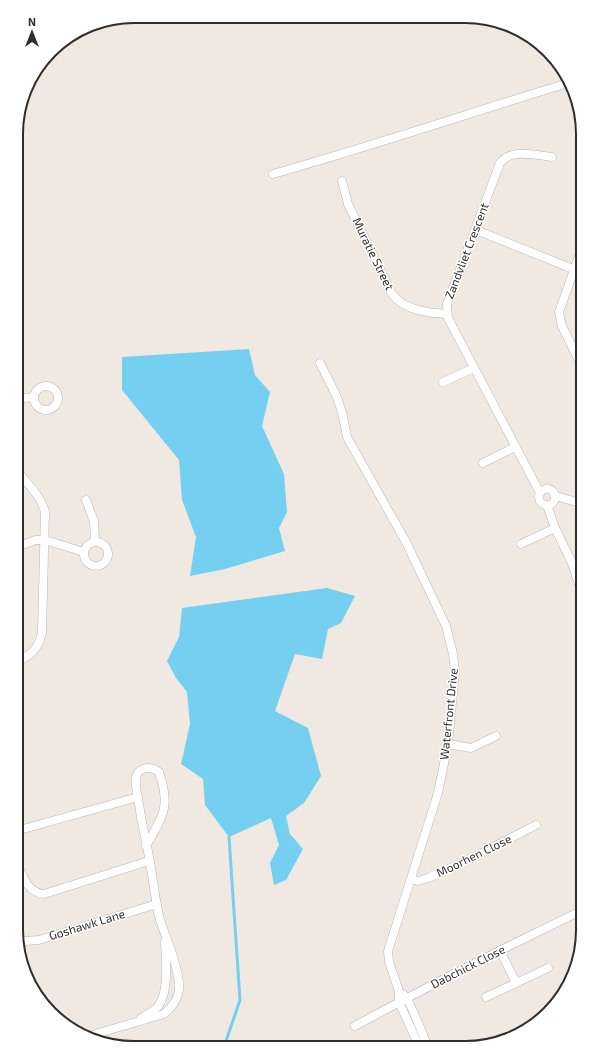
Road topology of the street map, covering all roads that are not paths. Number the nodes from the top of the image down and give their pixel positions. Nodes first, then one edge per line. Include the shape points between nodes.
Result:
1 (564, 84) edge
2 (552, 157) dead end
3 (273, 174) dead end
4 (342, 181) dead end
5 (476, 230) junction
6 (576, 263) edge
7 (574, 269) junction
8 (447, 314) junction
9 (576, 355) edge
10 (320, 363) dead end
11 (474, 368) junction
12 (443, 382) dead end
13 (23, 397) edge
14 (33, 397) dead end
15 (515, 447) junction
16 (483, 463) dead end
17 (23, 479) edge
18 (540, 493) junction
19 (556, 496) junction
20 (86, 500) dead end
21 (576, 502) edge
22 (547, 505) junction
23 (555, 528) junction
24 (45, 540) junction
25 (95, 542) junction
26 (521, 544) dead end
27 (23, 545) edge
28 (84, 552) junction
29 (576, 576) edge
30 (23, 658) edge
31 (496, 736) dead end
32 (448, 744) junction
33 (138, 797) junction
34 (536, 825) dead end
35 (23, 830) edge
36 (146, 846) junction
37 (149, 861) junction
38 (23, 875) edge
39 (411, 880) junction
40 (157, 904) junction
41 (576, 913) edge
42 (164, 933) junction
43 (24, 941) edge
44 (500, 950) junction
45 (548, 968) dead end
46 (516, 983) junction
47 (399, 991) junction
48 (486, 997) dead end
49 (406, 998) junction
50 (399, 1002) junction
51 (136, 1022) junction
52 (355, 1026) dead end
53 (95, 1034) edge
54 (417, 1041) edge
55 (425, 1041) edge

1 - 3 street
2 - 5 street, Zandvliet Crescent via 512,154 502,159
4 - 8 street, Muratie Street via 348,204 392,294 408,306
5 - 7 street
5 - 8 street, Zandvliet Crescent via 448,300
6 - 7 street
7 - 9 street via 560,307 560,316
8 - 11 street, Zandvliet Crescent
10 - 32 street, Waterfront Drive via 336,395 347,437 406,542 450,636 455,671
11 - 12 street
11 - 15 street, Zandvliet Crescent
13 - 14 street
15 - 16 street
15 - 18 street, Zandvliet Crescent
17 - 24 street via 43,504
18 - 19 street via 549,488
18 - 22 street via 540,501
19 - 21 street
19 - 22 street via 553,503
20 - 25 street via 94,521
22 - 23 street
23 - 26 street
23 - 29 street via 569,554
24 - 27 street
24 - 28 street
24 - 30 street via 41,640 31,654
25 - 28 street
25 - 28 street via 105,546 108,551 106,561 102,565 91,565 84,558
31 - 32 street via 471,748
32 - 39 street, Waterfront Drive via 438,793
33 - 35 street
33 - 36 street
33 - 36 street via 136,780 140,770 149,767 157,770 162,780 165,806
34 - 39 street, Moorhen Close via 428,878
36 - 37 street
37 - 38 street via 44,894 31,890
37 - 40 street
39 - 47 street, Waterfront Drive via 388,951
40 - 42 street
40 - 43 street, Goshawk Lane via 39,940
41 - 44 street, Dabchick Close
42 - 51 street via 166,968 163,998 157,1007
42 - 51 street via 177,972 178,995 171,1008 164,1014
44 - 46 street
44 - 49 street, Dabchick Close
45 - 46 street
46 - 48 street
47 - 49 street, Waterfront Drive
47 - 50 street, Waterfront Drive
49 - 50 street, Dabchick Close
49 - 55 street, Waterfront Drive
50 - 52 street, Dabchick Close
50 - 54 street, Waterfront Drive
51 - 53 street

